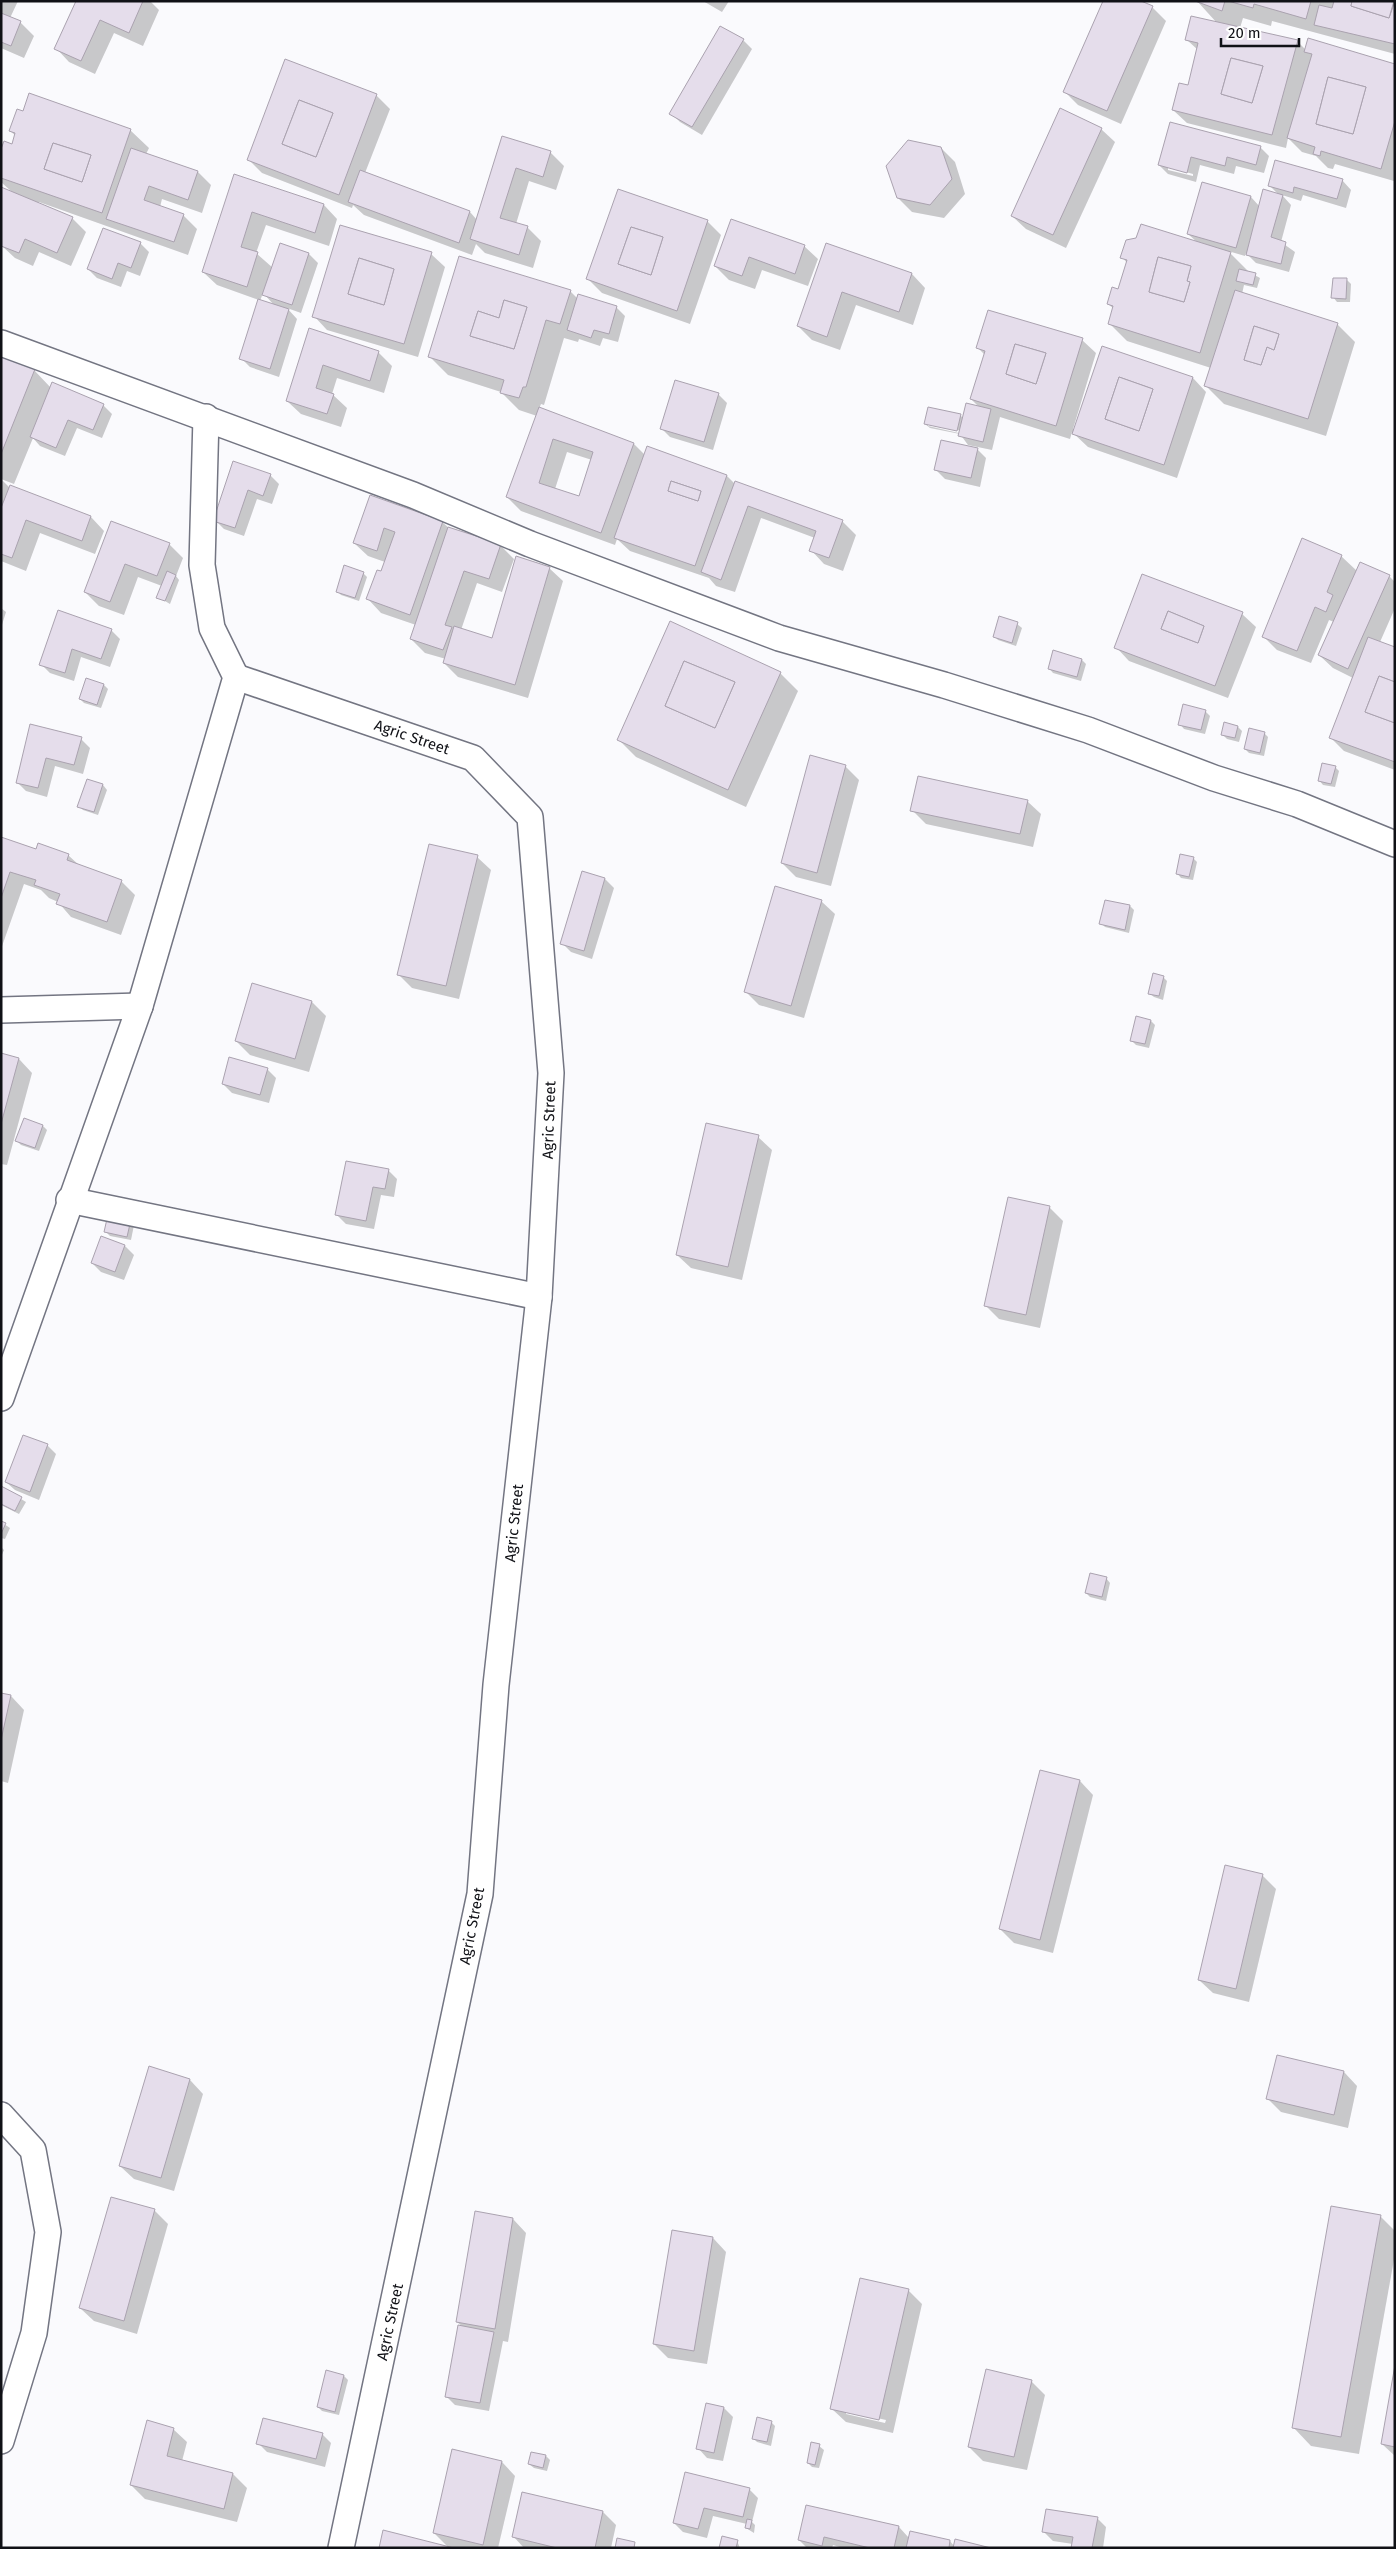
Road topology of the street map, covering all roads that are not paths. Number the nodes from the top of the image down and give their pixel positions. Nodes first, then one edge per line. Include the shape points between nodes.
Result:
1 (1, 342) edge
2 (206, 418) junction
3 (236, 677) junction
4 (1395, 844) edge
5 (140, 1006) junction
6 (1, 1010) edge
7 (69, 1200) junction
8 (539, 1297) junction
9 (1, 1398) edge
10 (1, 2115) edge
11 (1, 2441) edge
12 (341, 2548) edge

1 - 2 street
2 - 3 street via 202,565 212,628
2 - 4 street via 778,638 1088,730 1214,778 1298,804
3 - 5 street
3 - 8 street, Agric Street via 473,758 530,817 551,1073
5 - 6 street
5 - 7 street
7 - 8 street
7 - 9 street
8 - 12 street, Agric Street via 496,1685 480,1894
10 - 11 street via 33,2150 48,2232 34,2333

